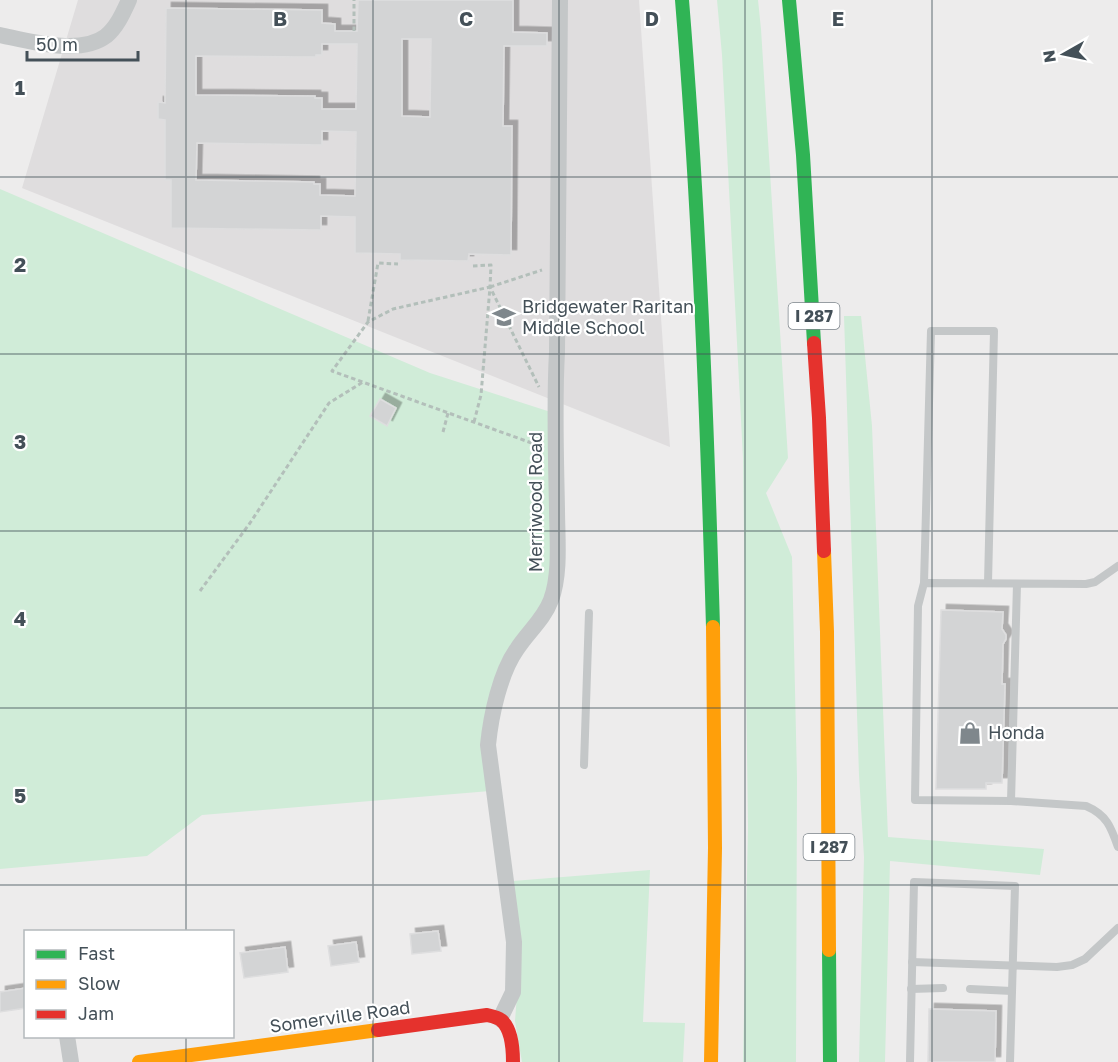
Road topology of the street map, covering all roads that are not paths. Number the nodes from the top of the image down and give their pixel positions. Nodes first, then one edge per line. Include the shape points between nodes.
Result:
1 (129, 0) edge
2 (560, 0) edge
3 (682, 0) edge
4 (789, 0) edge
5 (0, 35) edge
6 (1118, 566) edge
7 (924, 582) junction
8 (988, 583) junction
9 (1017, 584) junction
10 (589, 613) dead end
11 (584, 765) dead end
12 (1011, 801) junction
13 (1118, 847) edge
14 (1118, 928) edge
15 (912, 962) junction
16 (1013, 965) junction
17 (944, 988) dead end
18 (911, 989) junction
19 (970, 989) dead end
20 (1012, 991) junction
21 (500, 1019) junction
22 (67, 1038) edge
23 (71, 1062) edge
24 (139, 1062) edge
25 (513, 1062) edge
26 (711, 1062) edge
27 (830, 1062) edge
28 (910, 1062) edge
29 (1010, 1062) edge

1 - 5 street via 106,36 93,43 48,44
2 - 21 street, Merriwood Road via 557,567 551,600 516,650 499,685 489,736 514,942 513,992
3 - 26 main road via 697,228 714,646
4 - 27 main road, I 287 via 819,417 827,632
6 - 9 lane via 1086,584
7 - 8 lane
7 - 8 lane via 931,331 994,331
7 - 12 lane via 918,606 915,800
8 - 9 lane
9 - 12 lane
10 - 11 lane
12 - 13 lane via 1096,810 1112,829
14 - 16 lane via 1085,959 1072,965
15 - 16 lane
15 - 16 lane via 914,882 1015,886
15 - 18 lane
16 - 20 lane
17 - 18 lane
18 - 28 lane
19 - 20 lane
20 - 29 lane
21 - 24 main road, Somerville Road via 487,1015
21 - 25 main road via 508,1031
22 - 23 street

